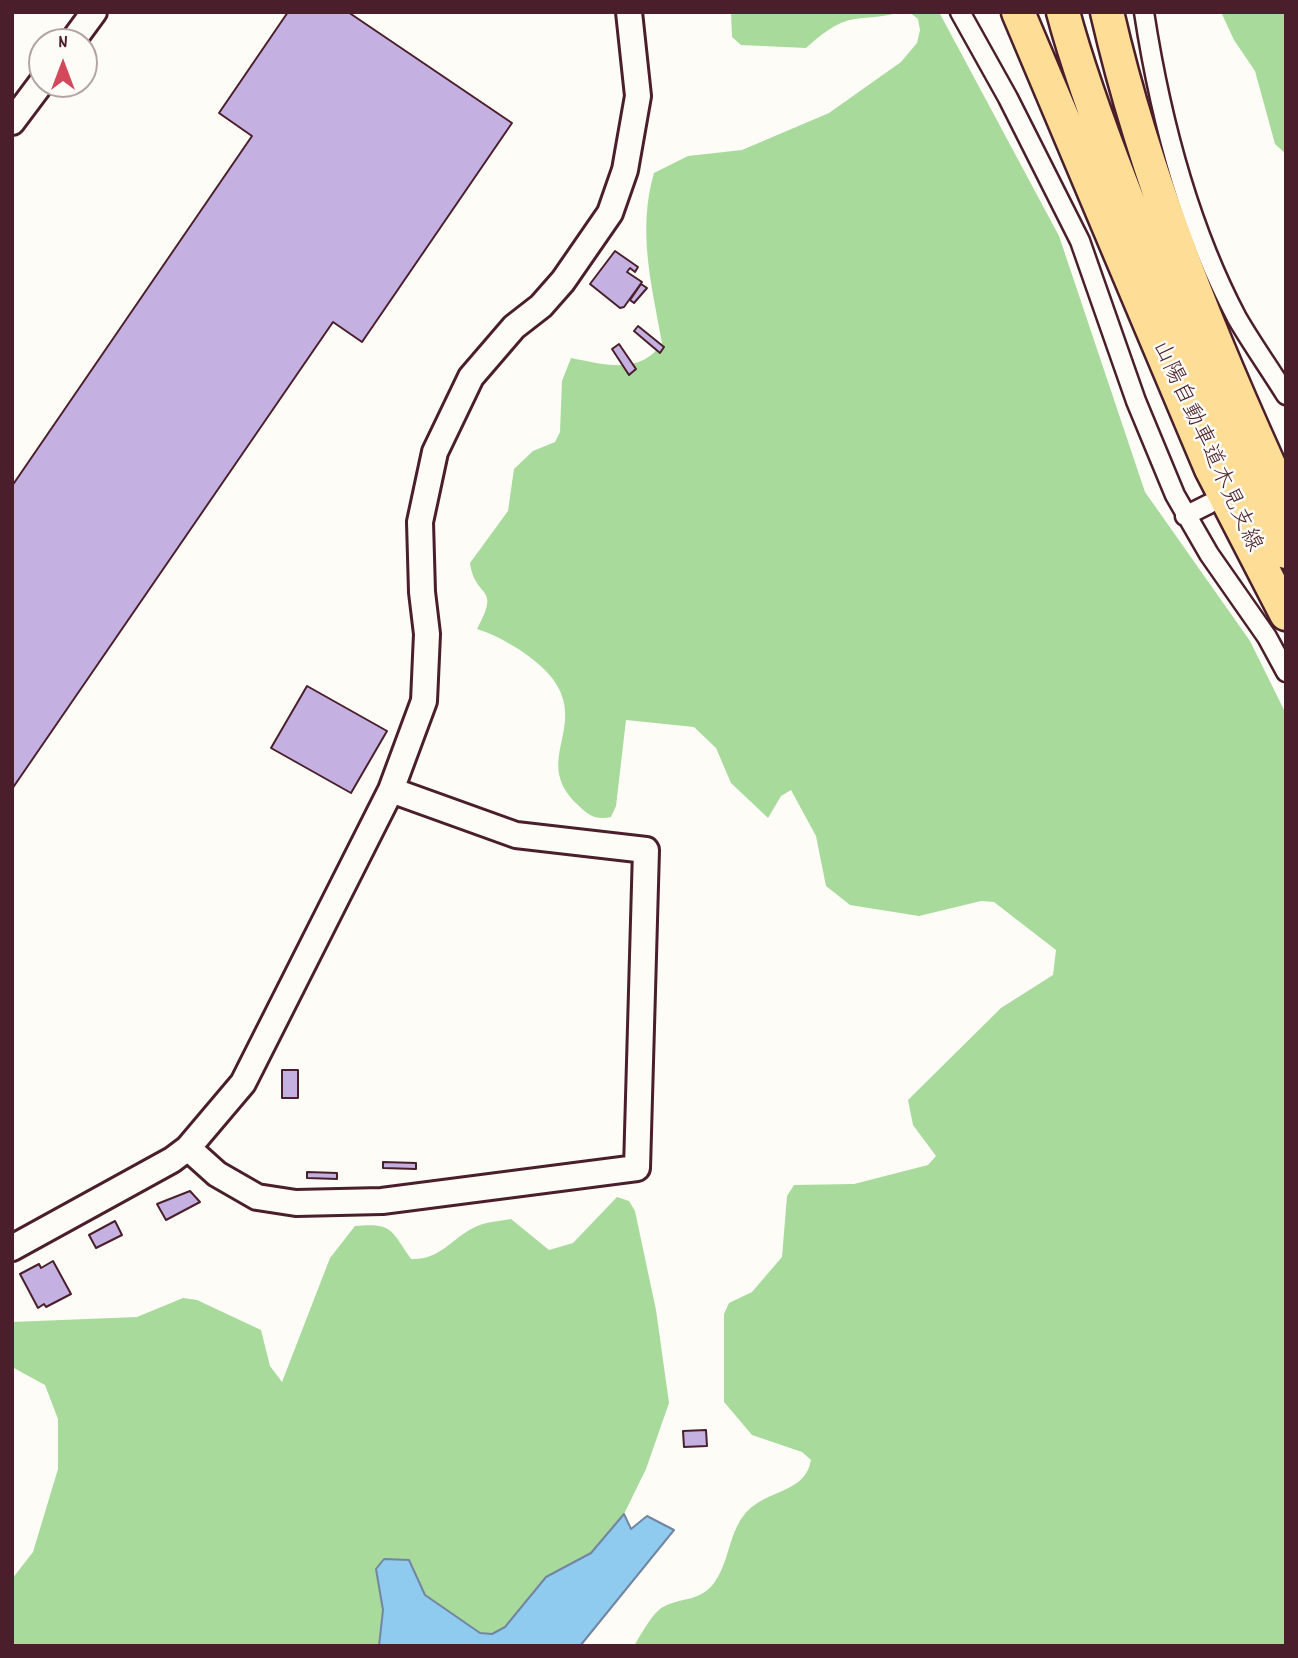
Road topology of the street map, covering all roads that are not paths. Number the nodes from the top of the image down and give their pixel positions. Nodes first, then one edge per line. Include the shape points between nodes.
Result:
1 (94, 12) edge
2 (629, 12) edge
3 (960, 12) edge
4 (1018, 12) edge
5 (1034, 12) edge
6 (1063, 12) edge
7 (1107, 12) edge
8 (1144, 12) edge
9 (82, 28) edge
10 (30, 98) edge
11 (12, 122) edge
12 (1128, 279) junction
13 (1286, 395) edge
14 (1286, 502) edge
15 (1209, 503) dead end
16 (1185, 516) junction
17 (1286, 552) edge
18 (1286, 614) edge
19 (1286, 672) edge
20 (391, 790) junction
21 (188, 1148) junction
22 (12, 1248) edge

1 - 9 street
2 - 20 street via 638,96 625,170 610,213 563,281 514,327 471,377 435,452 420,522 427,634 424,701
3 - 16 street via 1080,241 1136,401
4 - 12 highway
5 - 12 highway
6 - 17 highway via 1155,272 1239,460
7 - 14 highway via 1183,262
8 - 13 street via 1165,117 1212,264 1238,318
10 - 11 street
12 - 18 highway, 山陽自動車道木見支線 via 1211,469
15 - 16 street
16 - 19 street
20 - 21 street via 243,1083
20 - 21 street via 516,835 646,850 637,1168 382,1201 296,1203 257,1197 217,1174
21 - 22 street

